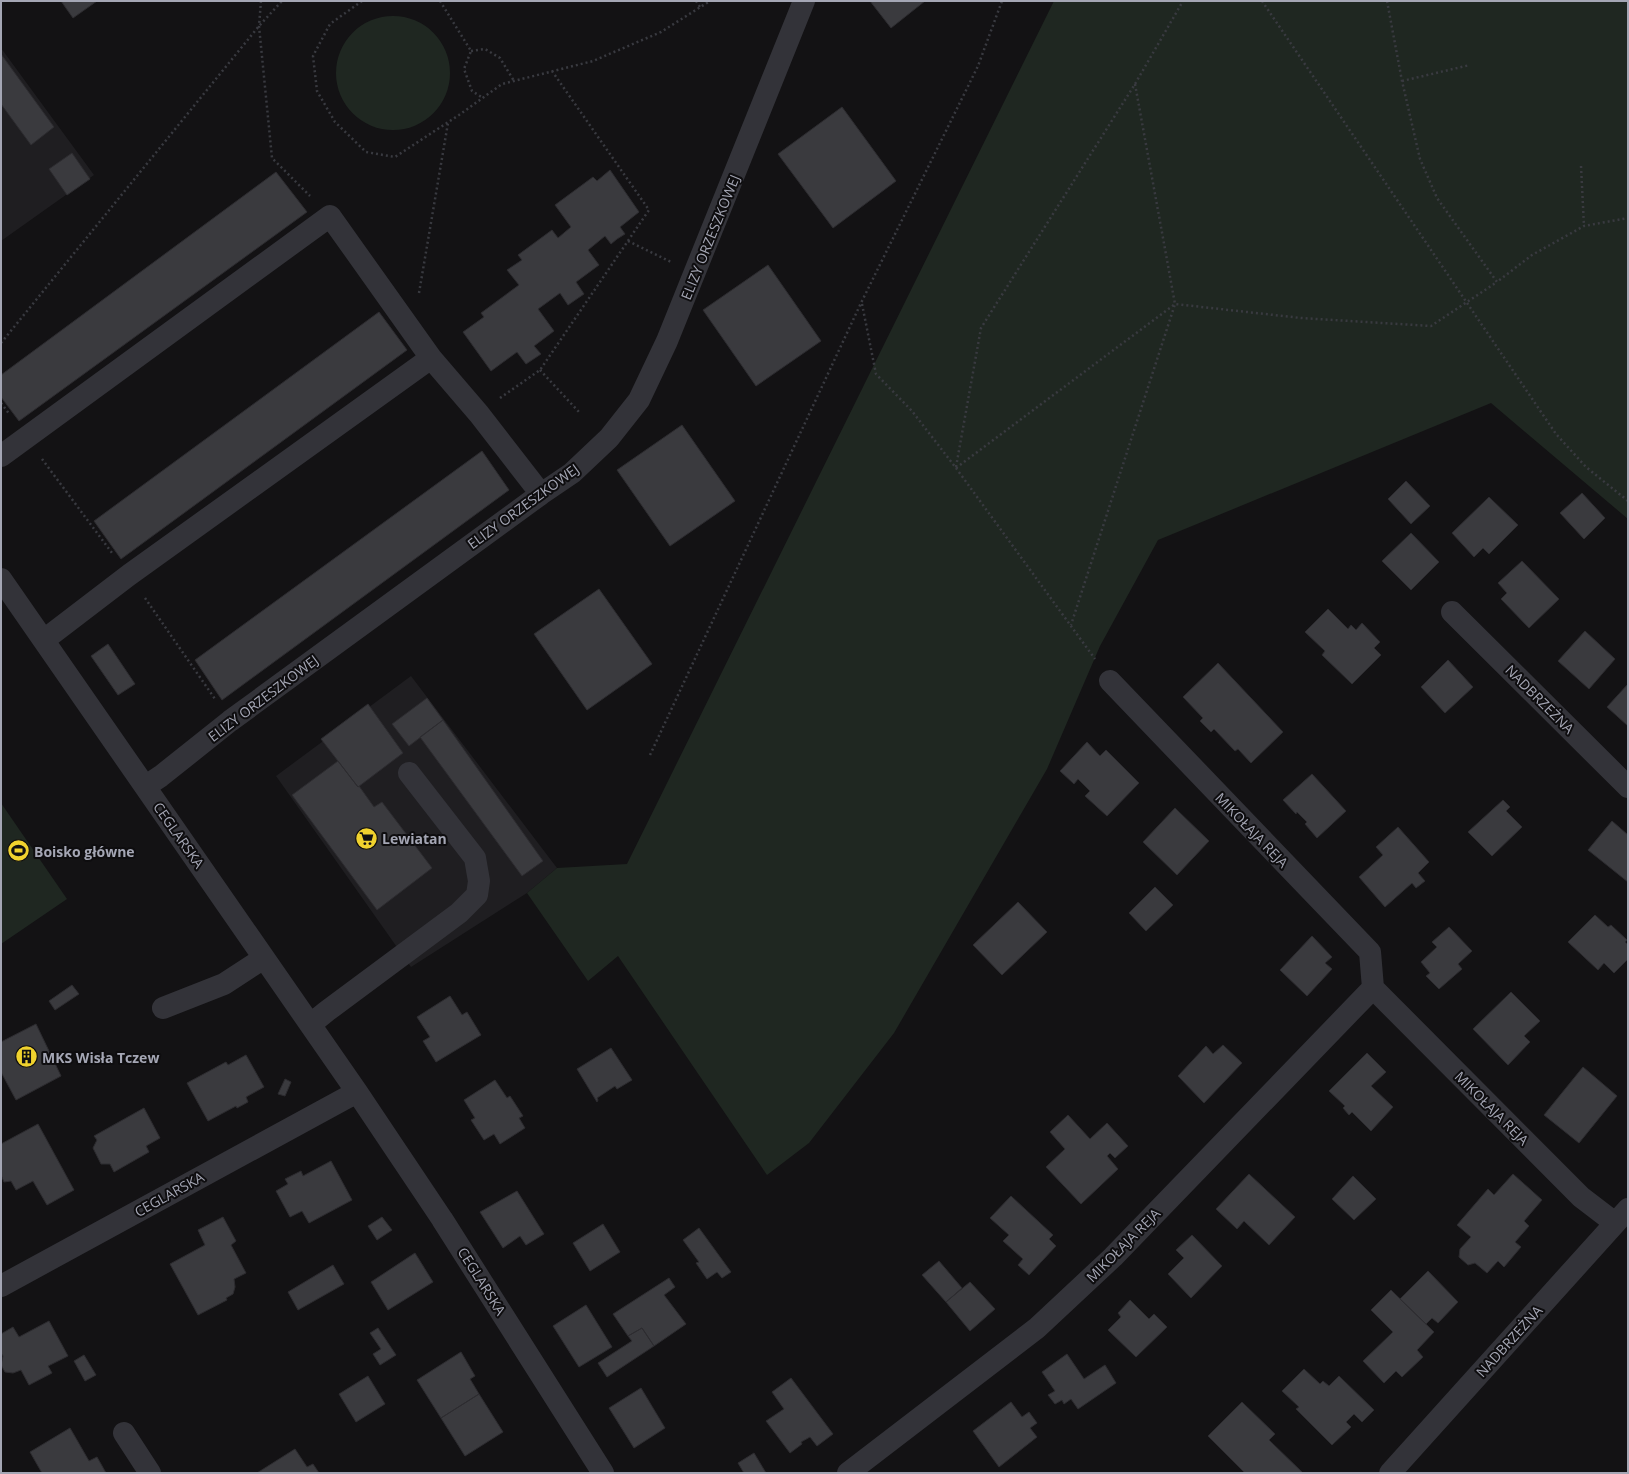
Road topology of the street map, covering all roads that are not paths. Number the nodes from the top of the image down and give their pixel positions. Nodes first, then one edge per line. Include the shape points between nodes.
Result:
1 (804, 1) edge
2 (431, 358) junction
3 (1, 456) edge
4 (541, 494) junction
5 (1, 579) edge
6 (1452, 612) dead end
7 (44, 640) junction
8 (1110, 681) road end
9 (409, 773) dead end
10 (146, 786) junction
11 (1628, 787) edge
12 (264, 958) junction
13 (1373, 988) junction
14 (163, 1008) dead end
15 (311, 1024) junction
16 (357, 1092) junction
17 (1621, 1216) edge
18 (1, 1286) edge
19 (124, 1433) dead end
20 (150, 1473) edge
21 (603, 1473) edge
22 (848, 1473) edge
23 (1390, 1473) edge

1 - 4 street, ELIZY ORZESZKOWEJ via 667,341 639,400 609,438 572,473
2 - 3 street via 330,216
2 - 4 street via 479,414
2 - 7 street via 129,575
4 - 10 street, ELIZY ORZESZKOWEJ via 230,721
5 - 7 street, CEGLARSKA
6 - 11 street, NADBRZEŻNA
7 - 10 street, CEGLARSKA
8 - 13 street, MIKOŁAJA REJA via 1370,952
9 - 15 street via 475,858 479,881 477,895 459,913
10 - 12 street, CEGLARSKA
12 - 14 street via 224,984
12 - 15 street, CEGLARSKA
13 - 17 street, MIKOŁAJA REJA via 1582,1197
13 - 22 street, MIKOŁAJA REJA via 1113,1257 1038,1328
15 - 16 street, CEGLARSKA
16 - 18 street, CEGLARSKA
16 - 21 street, CEGLARSKA via 442,1219
17 - 23 street, NADBRZEŻNA
19 - 20 street

